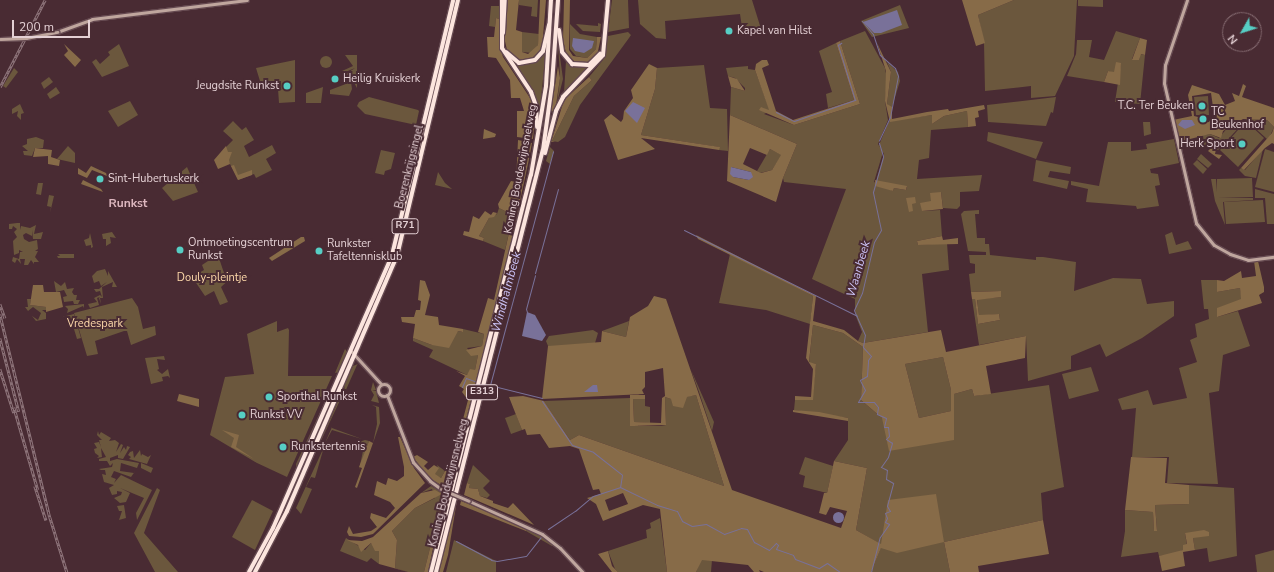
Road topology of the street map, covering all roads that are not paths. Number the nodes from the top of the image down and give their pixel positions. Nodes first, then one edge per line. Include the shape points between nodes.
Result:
1 (247, 0) edge
2 (453, 0) edge
3 (458, 0) edge
4 (502, 0) edge
5 (505, 0) edge
6 (551, 0) edge
7 (558, 0) edge
8 (606, 0) edge
9 (1187, 0) edge
10 (551, 19) junction
11 (558, 26) junction
12 (604, 37) junction
13 (0, 39) edge
14 (537, 145) junction
15 (539, 166) junction
16 (1274, 257) edge
17 (351, 351) junction
18 (355, 355) junction
19 (381, 384) junction
20 (387, 395) junction
21 (249, 572) edge
22 (256, 572) edge
23 (431, 572) edge
24 (436, 572) edge
25 (582, 572) edge

1 - 13 street, bridge via 92,19 57,32 26,38
2 - 17 highway, Boerenkrijgsingel / R71 via 398,236 381,284
3 - 18 highway, Boerenkrijgsingel / R71 via 397,256
4 - 14 highway via 502,48 534,100 538,122
5 - 10 highway via 503,42 507,53 515,61 529,62 539,57 543,51
6 - 10 highway, Koning Boudewijnsnelweg / E313
7 - 11 highway, Koning Boudewijnsnelweg / E313
8 - 12 highway
9 - 16 street via 1165,64 1164,83 1196,223 1214,245 1230,254 1248,260
10 - 14 highway, Koning Boudewijnsnelweg / E313 via 546,86
11 - 12 highway via 564,55 579,66 589,65 597,59
11 - 15 highway, Koning Boudewijnsnelweg / E313
12 - 15 highway via 604,50 598,62 567,91 561,102
14 - 23 highway, Koning Boudewijnsnelweg / E313 via 521,219
15 - 24 highway, Koning Boudewijnsnelweg / E313
17 - 18 street
17 - 21 highway, R71 via 273,528
18 - 19 street
18 - 22 highway, R71 via 287,511
19 - 20 street via 378,392
19 - 20 street via 390,387
20 - 25 street, bridge via 413,462 430,481 441,489 542,534 560,548

